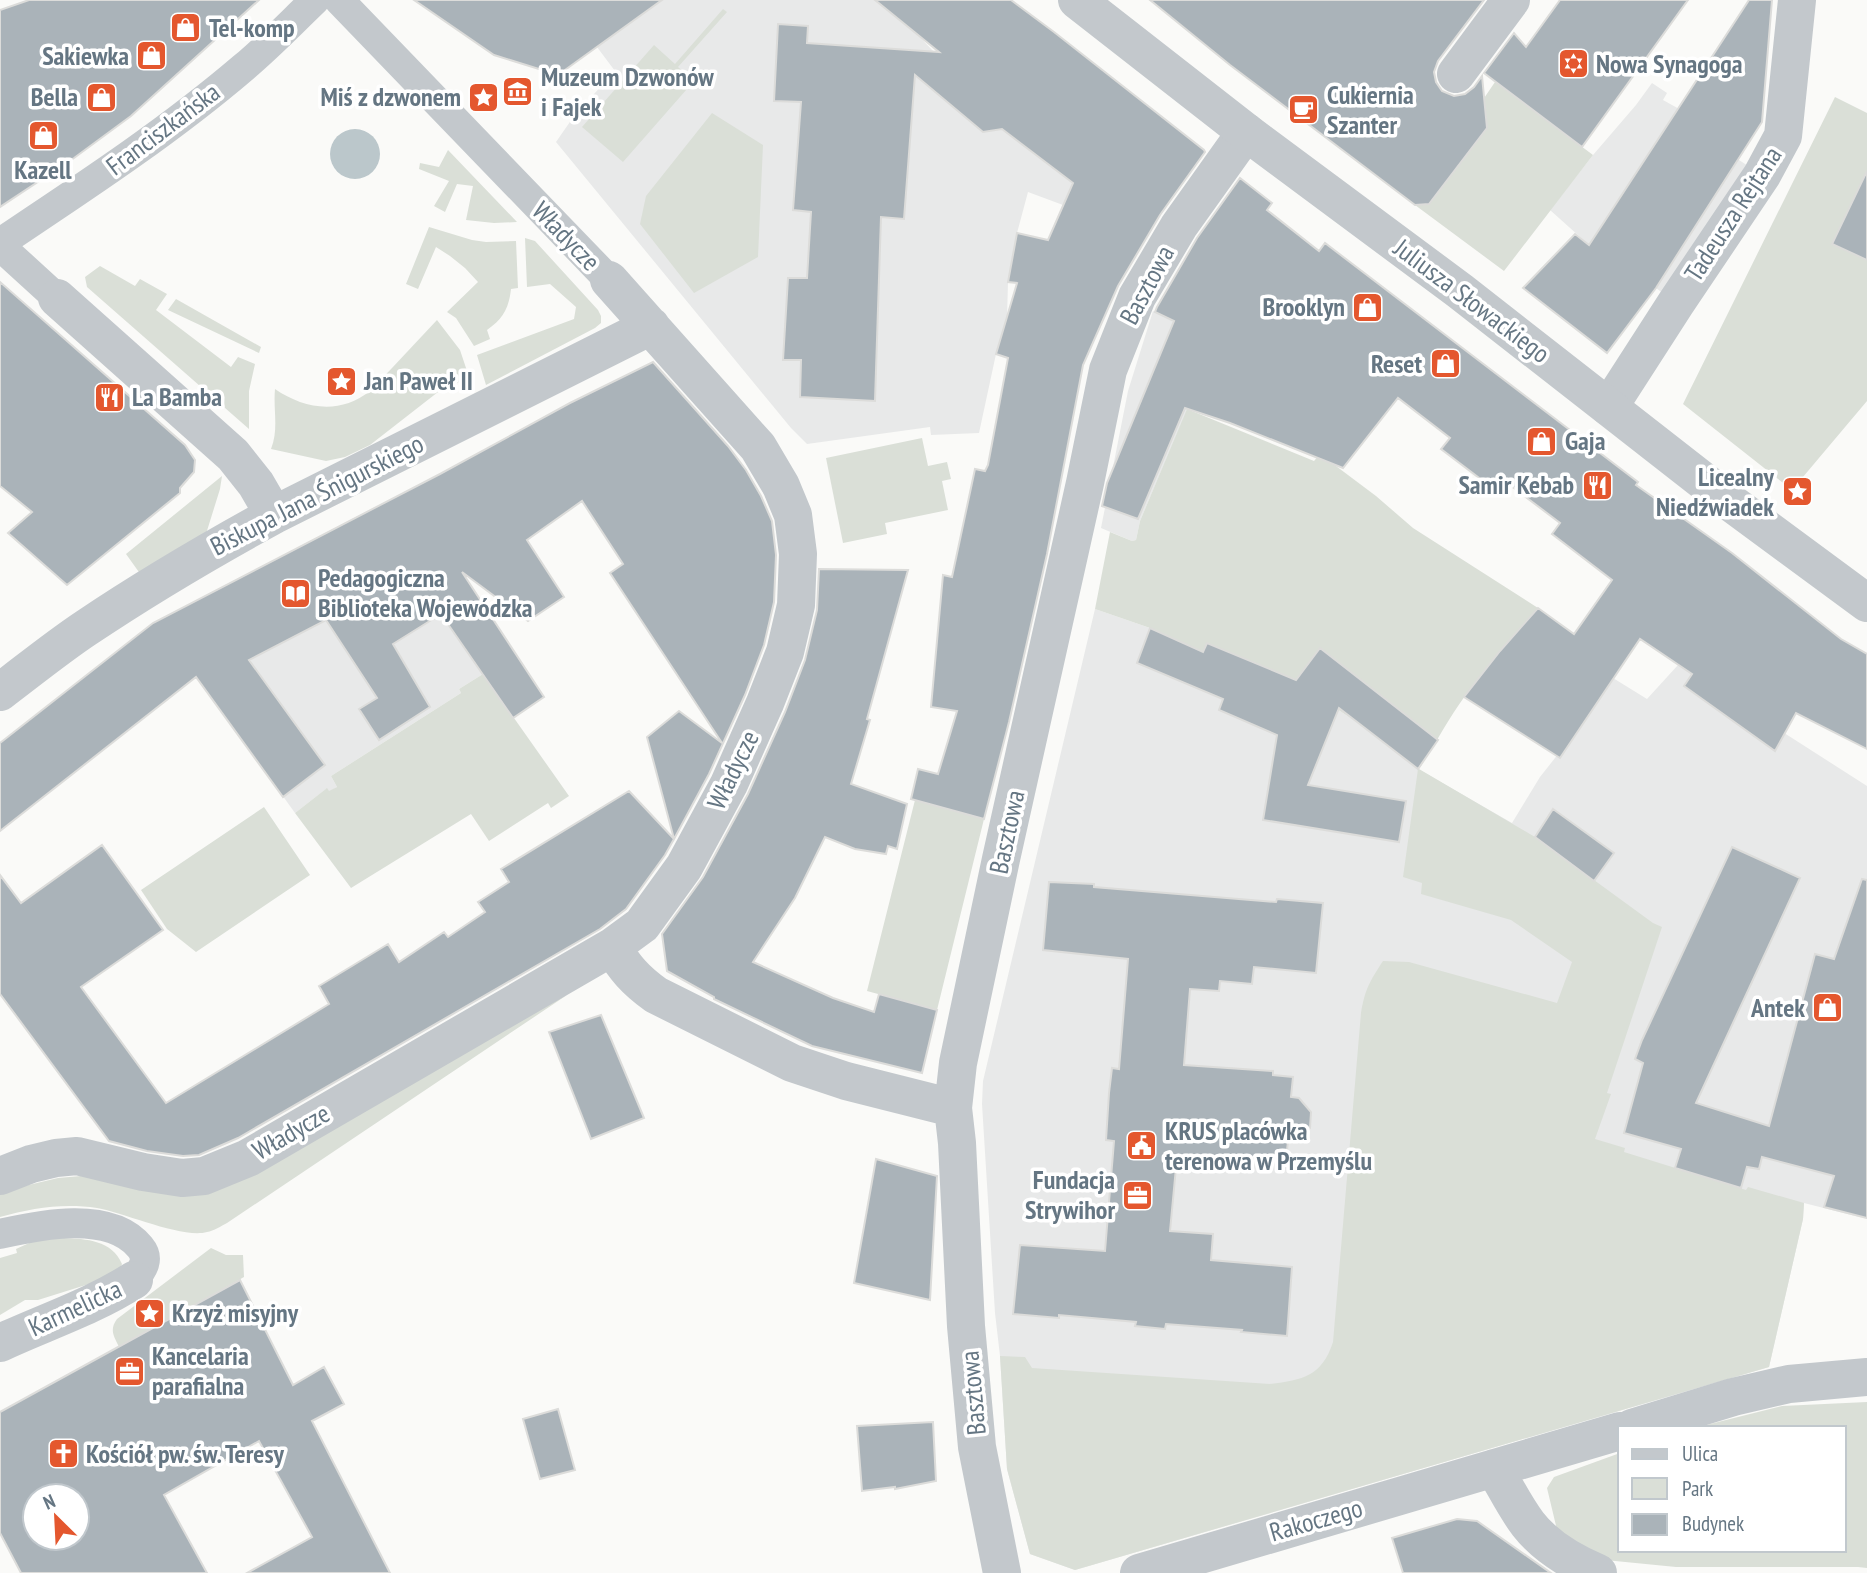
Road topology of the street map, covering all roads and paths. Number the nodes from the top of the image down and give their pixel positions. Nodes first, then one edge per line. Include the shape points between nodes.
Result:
1 (315, 0) edge
2 (339, 0) edge
3 (1077, 0) edge
4 (1511, 0) edge
5 (1797, 0) edge
6 (1456, 75) dead end
7 (1246, 132) junction
8 (0, 245) edge
9 (609, 280) joint
10 (57, 299) joint
11 (655, 330) junction
12 (1609, 407) junction
13 (274, 515) junction
14 (1867, 603) edge
15 (0, 692) edge
16 (612, 947) junction
17 (953, 1108) junction
18 (0, 1176) edge
19 (0, 1234) edge
20 (134, 1279) joint
21 (0, 1343) edge
22 (1867, 1377) edge
23 (1639, 1426) edge
24 (1618, 1432) edge
25 (1494, 1468) junction
26 (1002, 1573) edge
27 (1139, 1573) edge
28 (1598, 1573) edge

1 - 8 street, Franciszkańska via 194,107
2 - 9 street, Władycze via 377,49
3 - 7 street, Juliusza Słowackiego
4 - 6 street
5 - 12 street, Tadeusza Rejtana via 1783,136
7 - 12 street, Juliusza Słowackiego
7 - 17 street, Basztowa via 1179,226 1137,298 1108,370 958,1063
8 - 10 street
9 - 11 street, Władycze
10 - 13 street via 233,455
11 - 13 street, Biskupa Jana Śnigurskiego
11 - 16 street, Władycze via 772,469 793,515 797,593 785,652 729,783 684,867 642,925
12 - 14 street, Juliusza Słowackiego
13 - 15 street, Biskupa Jana Śnigurskiego via 150,586
16 - 17 street via 625,969 656,995 792,1063
16 - 18 street, Władycze via 248,1158 204,1176 143,1172 77,1156 32,1164
17 - 26 street, Basztowa via 978,1447
19 - 20 street, Karmelicka via 70,1223 125,1233 146,1259
20 - 21 street, Karmelicka via 110,1296
22 - 23 street via 1789,1384
24 - 25 street, Rakoczego
25 - 27 street, Rakoczego
25 - 28 street via 1528,1524 1550,1545

